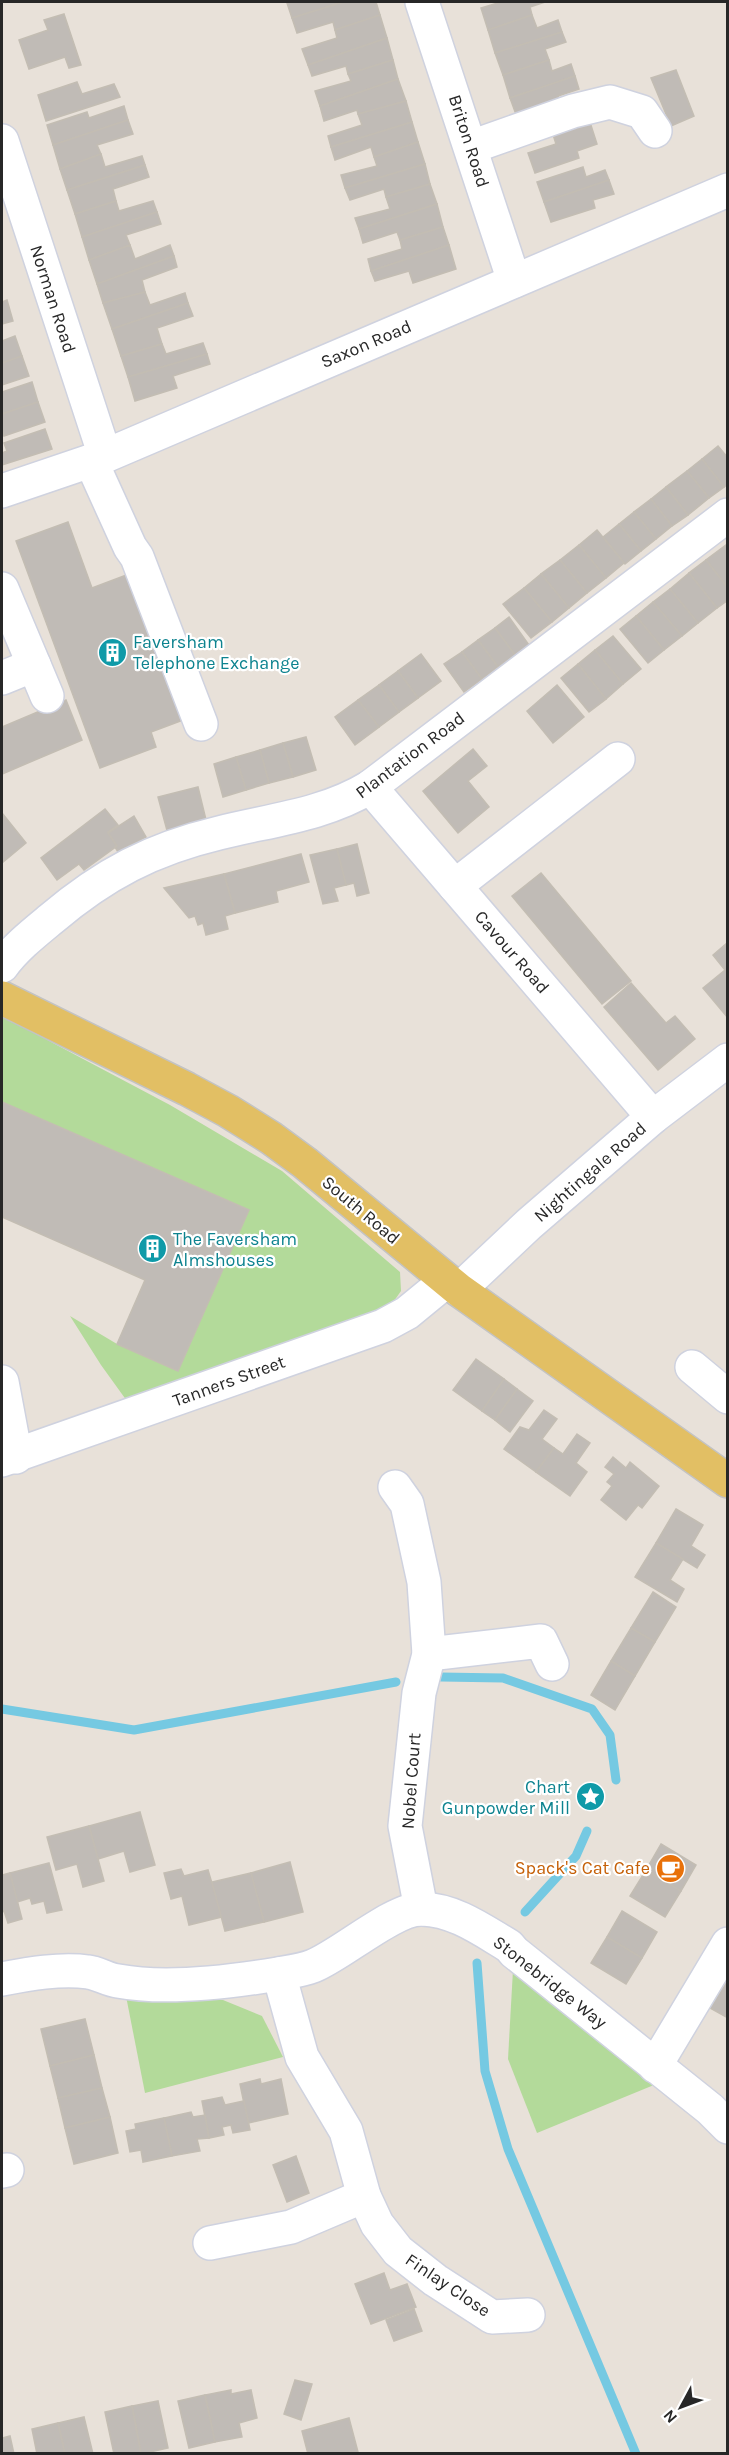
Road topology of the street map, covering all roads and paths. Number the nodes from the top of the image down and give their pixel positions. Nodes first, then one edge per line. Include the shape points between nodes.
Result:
1 (422, 2) edge
2 (655, 131) dead end
3 (2, 141) edge
4 (471, 147) junction
5 (728, 190) edge
6 (514, 280) junction
7 (98, 458) junction
8 (2, 491) edge
9 (728, 515) edge
10 (2, 589) edge
11 (34, 665) junction
12 (2, 678) edge
13 (47, 696) dead end
14 (201, 724) dead end
15 (618, 759) dead end
16 (370, 787) junction
17 (455, 886) junction
18 (2, 966) edge
19 (2, 998) edge
20 (728, 1060) edge
21 (653, 1118) junction
22 (452, 1286) junction
23 (692, 1367) dead end
24 (2, 1382) edge
25 (728, 1397) edge
26 (9, 1458) edge
27 (728, 1481) edge
28 (395, 1487) dead end
29 (429, 1654) junction
30 (552, 1664) dead end
31 (421, 1909) junction
32 (728, 1944) edge
33 (279, 1974) junction
34 (2, 1979) edge
35 (655, 2066) junction
36 (728, 2127) edge
37 (364, 2196) junction
38 (210, 2243) dead end
39 (528, 2315) dead end

1 - 4 street, Briton Road
2 - 4 street via 642,111 610,102
3 - 7 street, Norman Road
4 - 6 street, Briton Road
5 - 6 street, Saxon Road
6 - 7 street, Saxon Road
7 - 8 street, Saxon Road
7 - 14 street, Norman Road
9 - 16 street, Plantation Road
10 - 11 street
11 - 12 street
11 - 13 street
15 - 17 street
16 - 17 street, Cavour Road
16 - 18 street, Plantation Road via 326,809 188,841 142,858 76,898
17 - 21 street, Cavour Road
19 - 22 main road, South Road via 187,1089 245,1122 305,1163
20 - 21 street, Nightingale Road
21 - 22 street, Nightingale Road
22 - 26 street, Tanners Street via 383,1326
22 - 27 main road, South Road
23 - 25 street
24 - 26 street
28 - 29 street, Nobel Court via 406,1504 424,1582
29 - 30 street via 542,1641
29 - 31 street, Nobel Court via 419,1693 405,1826
31 - 33 street via 404,1913 313,1966
31 - 35 street, Stonebridge Way via 461,1917 509,1946
32 - 35 street
33 - 34 street via 177,1984 118,1982 88,1972 36,1973
33 - 37 street, Finlay Close via 302,2057 346,2131
35 - 36 street, Stonebridge Way
37 - 38 street via 291,2227
37 - 39 street, Finlay Close via 377,2224 398,2251 435,2280 492,2317

